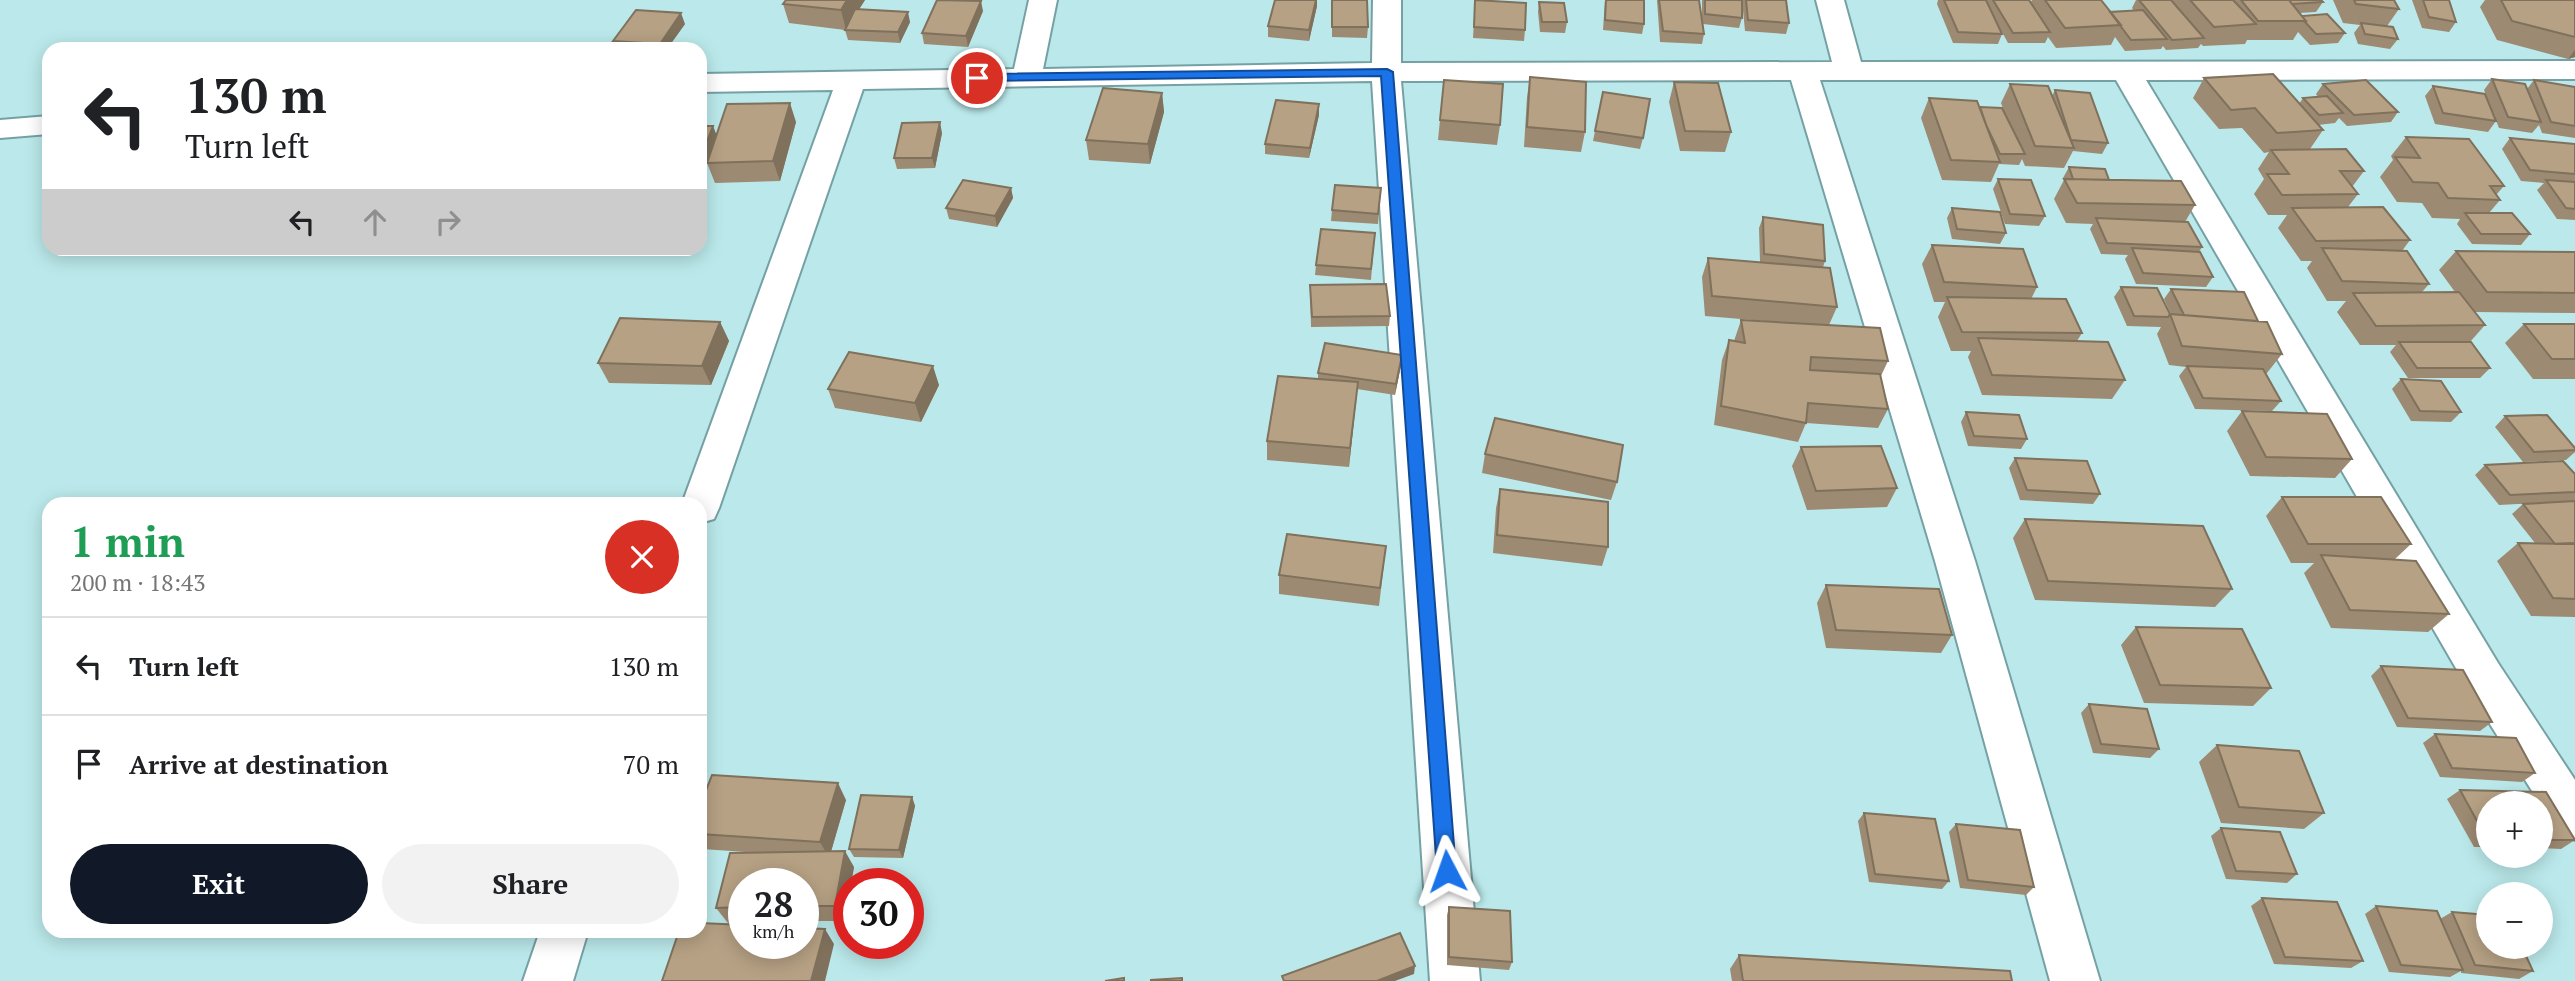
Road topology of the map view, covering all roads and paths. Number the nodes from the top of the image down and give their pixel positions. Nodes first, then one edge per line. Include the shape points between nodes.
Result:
1 (1043, 0) edge
2 (1387, 0) edge
3 (1830, 0) edge
4 (2575, 70) edge
5 (1849, 71) junction
6 (2126, 71) junction
7 (1387, 72) junction
8 (1802, 72) junction
9 (1027, 77) junction
10 (852, 79) junction
11 (707, 83) edge
12 (42, 126) edge
13 (0, 129) edge
14 (704, 497) edge
15 (2575, 819) edge
16 (562, 938) edge
17 (548, 981) edge
18 (1455, 981) edge
19 (2075, 981) edge

1 - 9 street
2 - 7 street
3 - 5 street
4 - 6 street
5 - 6 street
5 - 8 street
6 - 15 street via 2469,653
7 - 8 street
7 - 9 street
7 - 18 street
8 - 19 street via 1955,561
9 - 10 street
10 - 11 street
10 - 14 street
12 - 13 street
16 - 17 street

